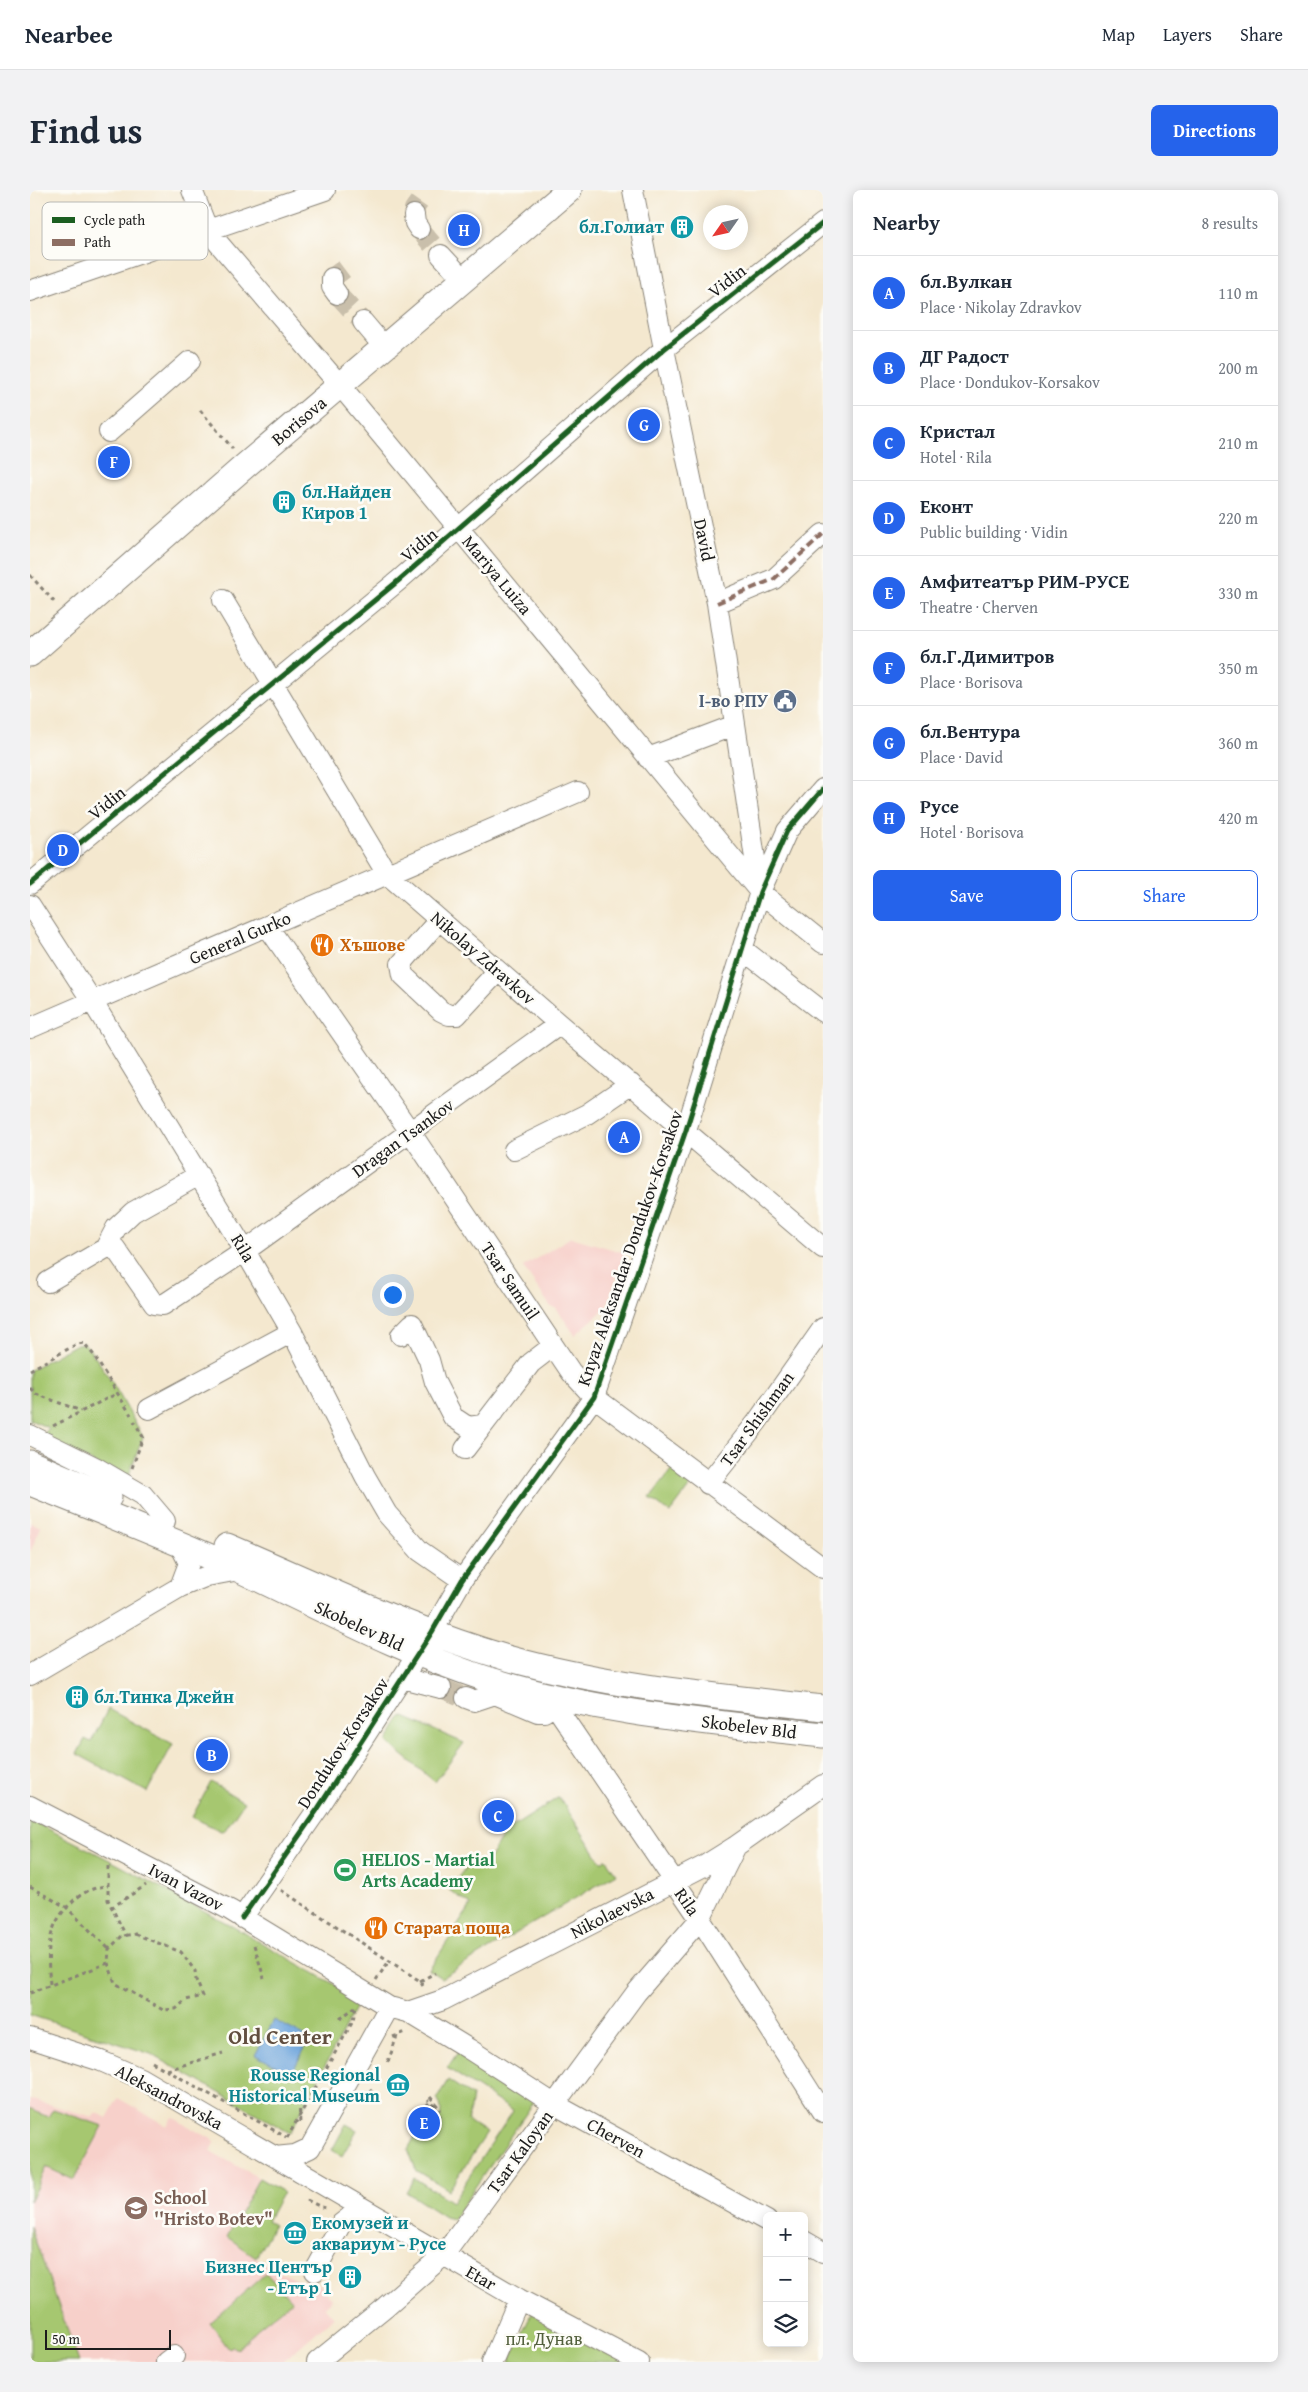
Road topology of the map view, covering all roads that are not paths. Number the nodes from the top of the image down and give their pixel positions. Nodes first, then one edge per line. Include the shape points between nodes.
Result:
1 (192, 190) edge
2 (325, 190) edge
3 (569, 190) edge
4 (633, 190) edge
5 (197, 202) edge
6 (823, 223) edge
7 (208, 231) joint
8 (441, 255) tunnel mouth
9 (122, 260) edge
10 (465, 281) junction
11 (30, 291) edge
12 (363, 322) tunnel mouth
13 (385, 348) junction
14 (664, 349) junction
15 (190, 361) dead end
16 (340, 386) junction
17 (108, 432) dead end
18 (459, 530) junction
19 (823, 534) edge
20 (223, 600) dead end
21 (718, 603) junction
22 (30, 654) edge
23 (273, 685) junction
24 (735, 725) junction
25 (648, 758) junction
26 (823, 790) edge
27 (578, 792) dead end
28 (387, 874) junction
29 (30, 884) edge
30 (760, 892) junction
31 (30, 905) edge
32 (440, 920) junction
33 (268, 927) junction
34 (823, 943) edge
35 (742, 949) junction
36 (498, 971) junction
37 (92, 1001) junction
38 (823, 1012) edge
39 (559, 1024) junction
40 (30, 1028) edge
41 (631, 1084) junction
42 (686, 1130) junction
43 (411, 1133) junction
44 (514, 1150) dead end
45 (200, 1175) junction
46 (106, 1247) junction
47 (823, 1248) edge
48 (245, 1251) junction
49 (48, 1282) dead end
50 (823, 1328) edge
51 (292, 1332) junction
52 (401, 1335) dead end
53 (553, 1346) junction
54 (594, 1397) junction
55 (150, 1409) dead end
56 (483, 1425) junction
57 (30, 1435) edge
58 (465, 1449) dead end
59 (30, 1462) edge
60 (30, 1483) edge
61 (708, 1484) junction
62 (165, 1521) junction
63 (179, 1544) junction
64 (823, 1568) edge
65 (238, 1570) junction
66 (462, 1580) junction
67 (180, 1587) junction
68 (432, 1632) junction
69 (418, 1654) junction
70 (30, 1674) edge
71 (402, 1678) junction
72 (441, 1688) tunnel mouth
73 (466, 1698) tunnel mouth
74 (551, 1700) junction
75 (823, 1708) edge
76 (823, 1735) edge
77 (823, 1785) edge
78 (30, 1806) edge
79 (736, 1846) junction
80 (673, 1882) junction
81 (242, 1918) junction
82 (700, 1919) junction
83 (398, 2010) junction
84 (30, 2038) edge
85 (469, 2049) joint
86 (554, 2104) junction
87 (823, 2112) edge
88 (275, 2157) junction
89 (358, 2205) junction
90 (763, 2219) edge
91 (808, 2244) edge
92 (823, 2252) edge
93 (443, 2256) junction
94 (315, 2271) dead end
95 (519, 2299) junction
96 (317, 2362) edge
97 (492, 2362) edge
98 (639, 2362) edge

1 - 5 street, Mariya Luiza
2 - 7 street
3 - 10 main road, Borisova
4 - 14 street, David
6 - 14 street, Vidin
7 - 16 street, Mariya Luiza
8 - 10 street
9 - 11 street
10 - 13 main road, Borisova
12 - 13 street
13 - 16 main road, Borisova
14 - 18 street, Vidin
14 - 21 street, David
15 - 17 street
16 - 18 street, Mariya Luiza
16 - 22 main road, Borisova
18 - 23 street, Vidin
18 - 25 street, Mariya Luiza
19 - 21 street via 774,579
20 - 23 street, Nikolay Zdravkov
21 - 24 street, David
23 - 28 street, Nikolay Zdravkov
23 - 29 street, Vidin
24 - 25 street
24 - 30 street, David
25 - 30 street, Mariya Luiza
26 - 30 street via 787,831
27 - 28 street, General Gurko
28 - 32 street, Nikolay Zdravkov
28 - 33 street, General Gurko
30 - 34 street, Mariya Luiza
30 - 35 street, Knyaz Aleksandar Dondukov-Korsakov
31 - 37 street, Rila
32 - 36 street, Nikolay Zdravkov
32 - 36 street via 401,964 403,976 441,1011 456,1015
33 - 37 street, General Gurko
33 - 43 street, Tsar Samuil
35 - 38 street
35 - 42 street, Knyaz Aleksandar Dondukov-Korsakov
36 - 39 street, Nikolay Zdravkov
37 - 40 street, General Gurko
37 - 45 street, Rila
39 - 41 street, Nikolay Zdravkov
39 - 43 street, Dragan Tsankov
41 - 42 street, Nikolay Zdravkov
41 - 44 street via 587,1114
42 - 47 street, Nikolay Zdravkov
42 - 54 street, Knyaz Aleksandar Dondukov-Korsakov
43 - 48 street, Dragan Tsankov
43 - 53 street, Tsar Samuil
45 - 46 street via 134,1212 116,1228
45 - 48 street, Rila
46 - 48 street, Dragan Tsankov via 116,1248 158,1306
46 - 49 street
48 - 51 street, Rila
50 - 61 street, Tsar Shishman via 757,1422
51 - 55 street
51 - 66 street, Rila via 387,1514 420,1551
52 - 56 street via 412,1324 453,1417 468,1427
53 - 54 street, Tsar Samuil
53 - 56 street via 531,1363
54 - 61 street, Tsar Samuil
54 - 66 street, Knyaz Aleksandar Dondukov-Korsakov
56 - 58 street
57 - 62 street via 143,1495
59 - 62 main road, Skobelev Bld
60 - 63 main road, Skobelev Bld
61 - 64 street, Tsar Samuil
62 - 68 main road, Skobelev Bld
63 - 65 main road, Skobelev Bld
63 - 67 street via 189,1564
65 - 67 street via 207,1576
65 - 69 main road, Skobelev Bld
66 - 68 street, Dondukov-Korsakov
67 - 70 street
68 - 69 street, Dondukov-Korsakov
68 - 75 main road, Skobelev Bld via 506,1658 576,1675 669,1691
69 - 71 street, Dondukov-Korsakov
69 - 74 main road, Skobelev Bld
71 - 72 street
71 - 81 street, Dondukov-Korsakov
73 - 74 street via 474,1702 495,1694 538,1712 544,1712
74 - 76 main road, Skobelev Bld
74 - 80 street, Rila
77 - 79 street, Nikolaevska
78 - 81 street, Ivan Vazov
79 - 80 street, Nikolaevska
79 - 82 street, Tsar Kaloyan
80 - 82 street, Rila
80 - 83 street, Nikolaevska via 443,2000
81 - 83 street, Ivan Vazov
82 - 86 street, Tsar Kaloyan via 636,1993
82 - 87 street, Rila
83 - 85 street, Ivan Vazov
83 - 88 street via 310,2148 294,2156
84 - 88 street, Aleksandrovska via 140,2078
85 - 86 street, Cherven
86 - 90 street, Cherven
86 - 93 street, Tsar Kaloyan
88 - 89 street, Etar
89 - 93 street, Etar
89 - 94 street via 341,2224
91 - 92 street
93 - 95 street, Etar
93 - 96 street, Tsar Kaloyan
95 - 97 street
95 - 98 street, Etar

